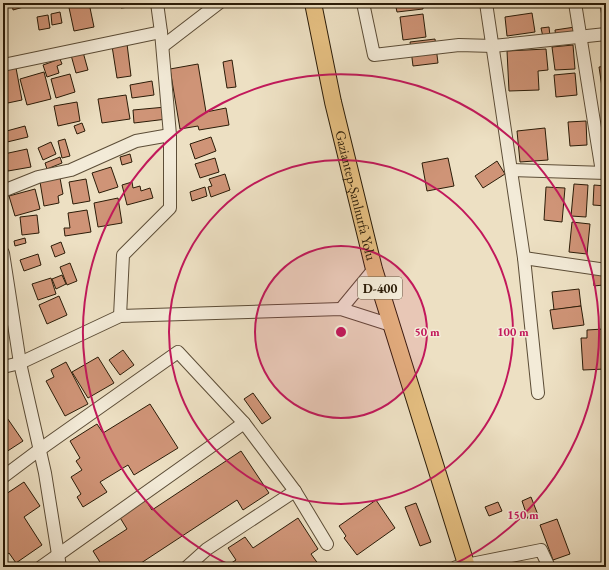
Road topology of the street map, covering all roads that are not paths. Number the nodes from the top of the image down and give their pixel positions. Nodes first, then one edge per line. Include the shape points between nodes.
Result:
1 (157, 3) edge
2 (219, 3) edge
3 (313, 3) edge
4 (363, 3) edge
5 (486, 3) edge
6 (575, 3) edge
7 (161, 32) junction
8 (606, 34) edge
9 (580, 37) junction
10 (162, 46) junction
11 (493, 46) junction
12 (3, 65) edge
13 (170, 135) junction
14 (511, 170) junction
15 (604, 173) edge
16 (3, 191) edge
17 (3, 253) edge
18 (524, 258) junction
19 (374, 269) junction
20 (606, 270) edge
21 (341, 309) junction
22 (120, 316) junction
23 (391, 325) junction
24 (20, 362) junction
25 (3, 367) edge
26 (3, 374) edge
27 (538, 393) dead end
28 (244, 423) junction
29 (39, 450) junction
30 (3, 477) edge
31 (295, 490) junction
32 (327, 544) dead end
33 (58, 555) junction
34 (463, 566) edge
35 (41, 567) edge
36 (60, 567) edge
37 (187, 567) edge
38 (549, 567) edge

1 - 7 street
2 - 10 street
3 - 19 main road, Gaziantep-Şanlıurfa Yolu / D-400 via 333,102
4 - 11 street via 374,54 459,45
5 - 11 street
6 - 9 street
7 - 10 street
7 - 12 street
8 - 9 street
9 - 11 street
9 - 15 street
10 - 13 street
11 - 14 street
13 - 16 street via 136,142 72,170 38,177
13 - 22 street via 170,208 123,255
14 - 15 street
14 - 18 street
17 - 24 street
18 - 20 street
18 - 27 street
19 - 21 street
19 - 23 main road, Gaziantep-Şanlıurfa Yolu / D-400
21 - 22 street
21 - 23 street
22 - 24 street
23 - 34 main road, Gaziantep-Şanlıurfa Yolu / D-400
24 - 25 street
24 - 26 street
24 - 29 street
28 - 29 street via 178,352
28 - 31 street
28 - 33 street
29 - 30 street
29 - 33 street
31 - 32 street
31 - 37 street via 206,549
33 - 35 street
33 - 36 street
34 - 38 street via 541,550

